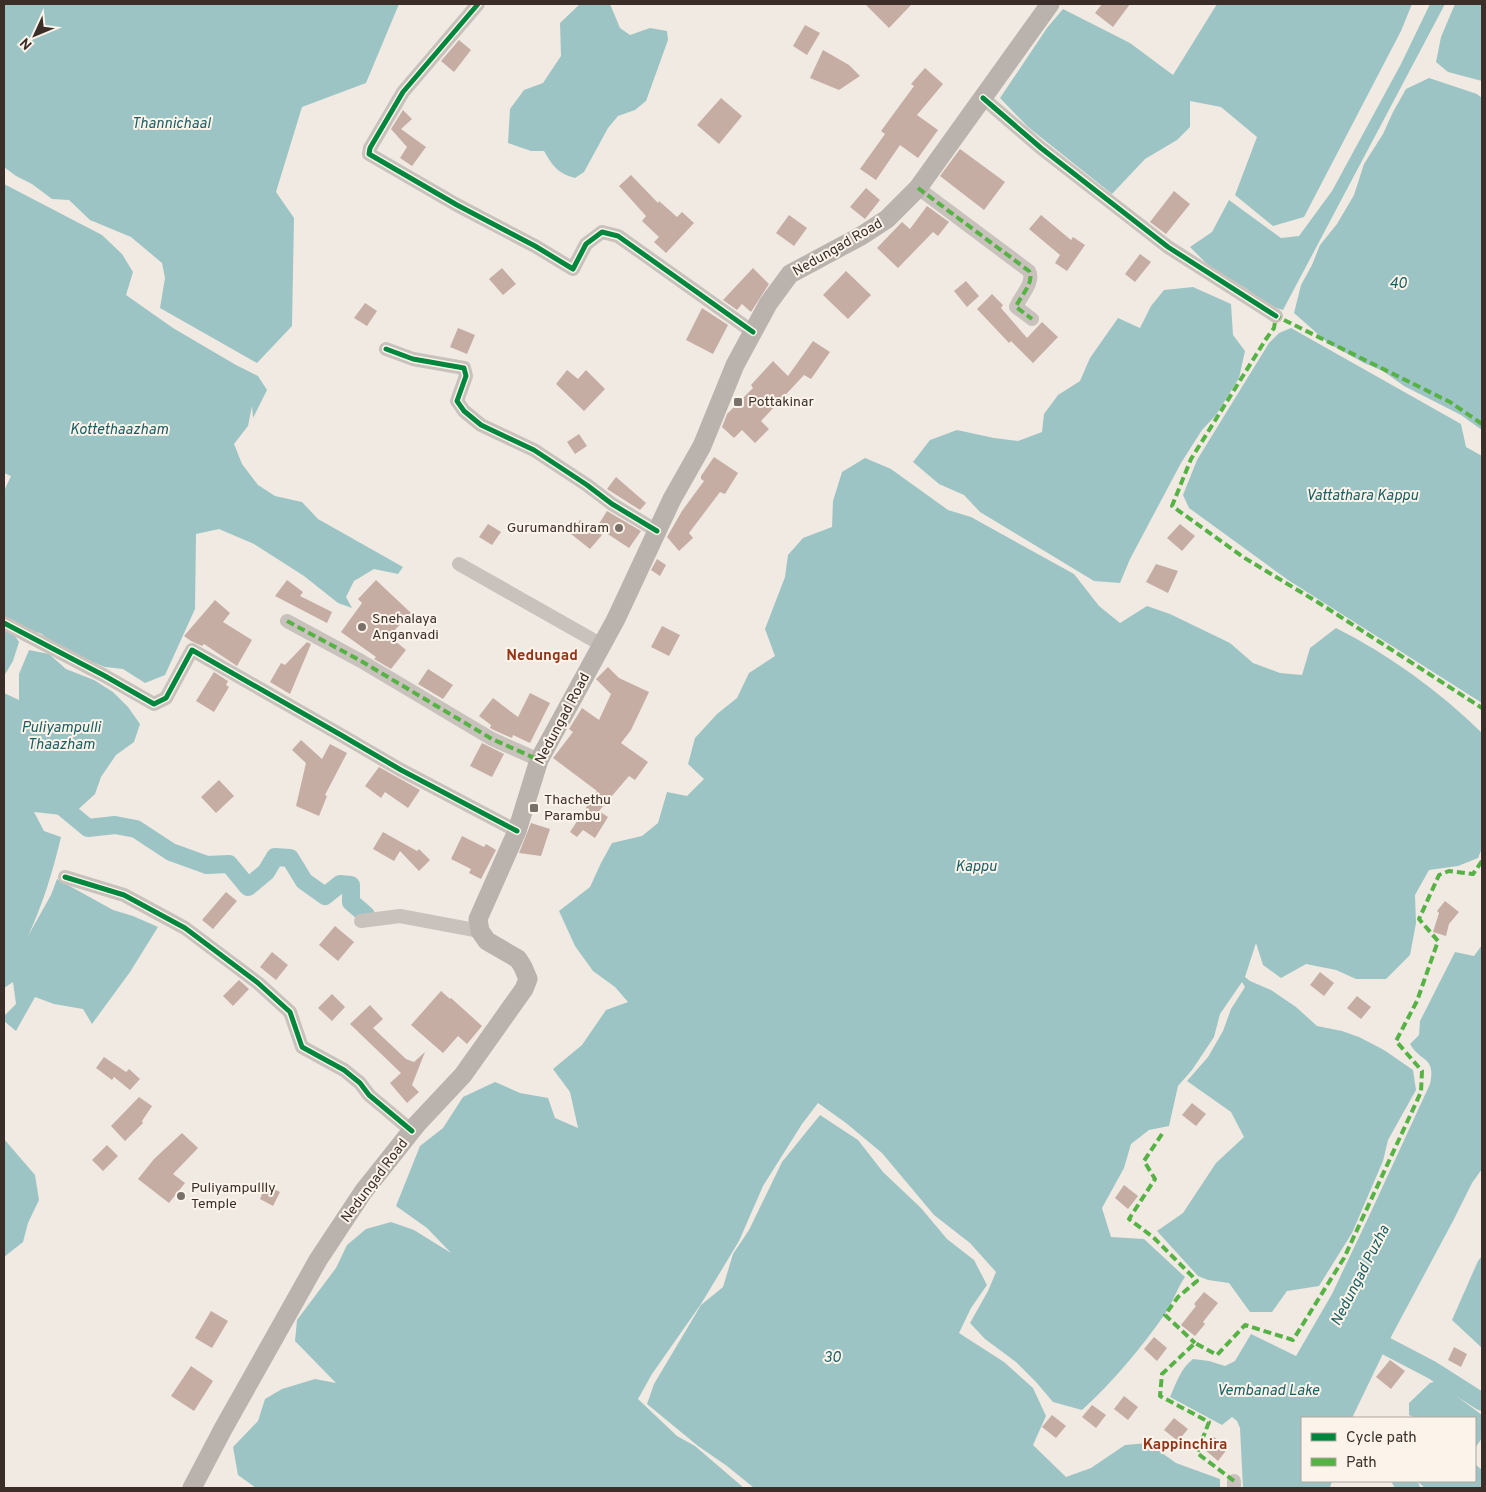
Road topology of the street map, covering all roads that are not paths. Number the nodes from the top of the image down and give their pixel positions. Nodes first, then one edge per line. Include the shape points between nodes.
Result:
1 (478, 4) edge
2 (1050, 4) edge
3 (983, 98) junction
4 (918, 188) junction
5 (1276, 316) dead end
6 (1032, 319) dead end
7 (753, 332) junction
8 (386, 349) dead end
9 (656, 531) junction
10 (460, 564) dead end
11 (288, 621) dead end
12 (4, 623) edge
13 (602, 644) junction
14 (539, 760) junction
15 (516, 831) junction
16 (65, 877) dead end
17 (361, 921) dead end
18 (480, 931) junction
19 (412, 1131) junction
20 (192, 1488) edge

1 - 7 street via 403,92 370,148 373,158 572,269 586,244 602,232 618,236
2 - 3 main road, Nedungad Road
3 - 4 main road, Nedungad Road
3 - 5 street via 1041,148 1168,247
4 - 6 street via 1029,271 1030,281 1016,308
4 - 7 main road, Nedungad Road via 887,219 790,274
7 - 9 main road, Nedungad Road via 735,365 702,446
8 - 9 street via 413,359 464,368 466,376 457,401 464,411 481,425 534,450
9 - 13 main road, Nedungad Road
10 - 13 street
11 - 14 street via 492,739
12 - 15 street via 154,704 166,698 192,650 401,770
13 - 14 main road, Nedungad Road
14 - 15 main road, Nedungad Road
15 - 18 main road, Nedungad Road via 478,919
16 - 19 street via 124,895 185,928 258,983 290,1012 302,1047 344,1070
17 - 18 street via 400,916
18 - 19 main road, Nedungad Road via 486,940 518,959 528,979 463,1075
19 - 20 main road, Nedungad Road via 364,1192 318,1260

